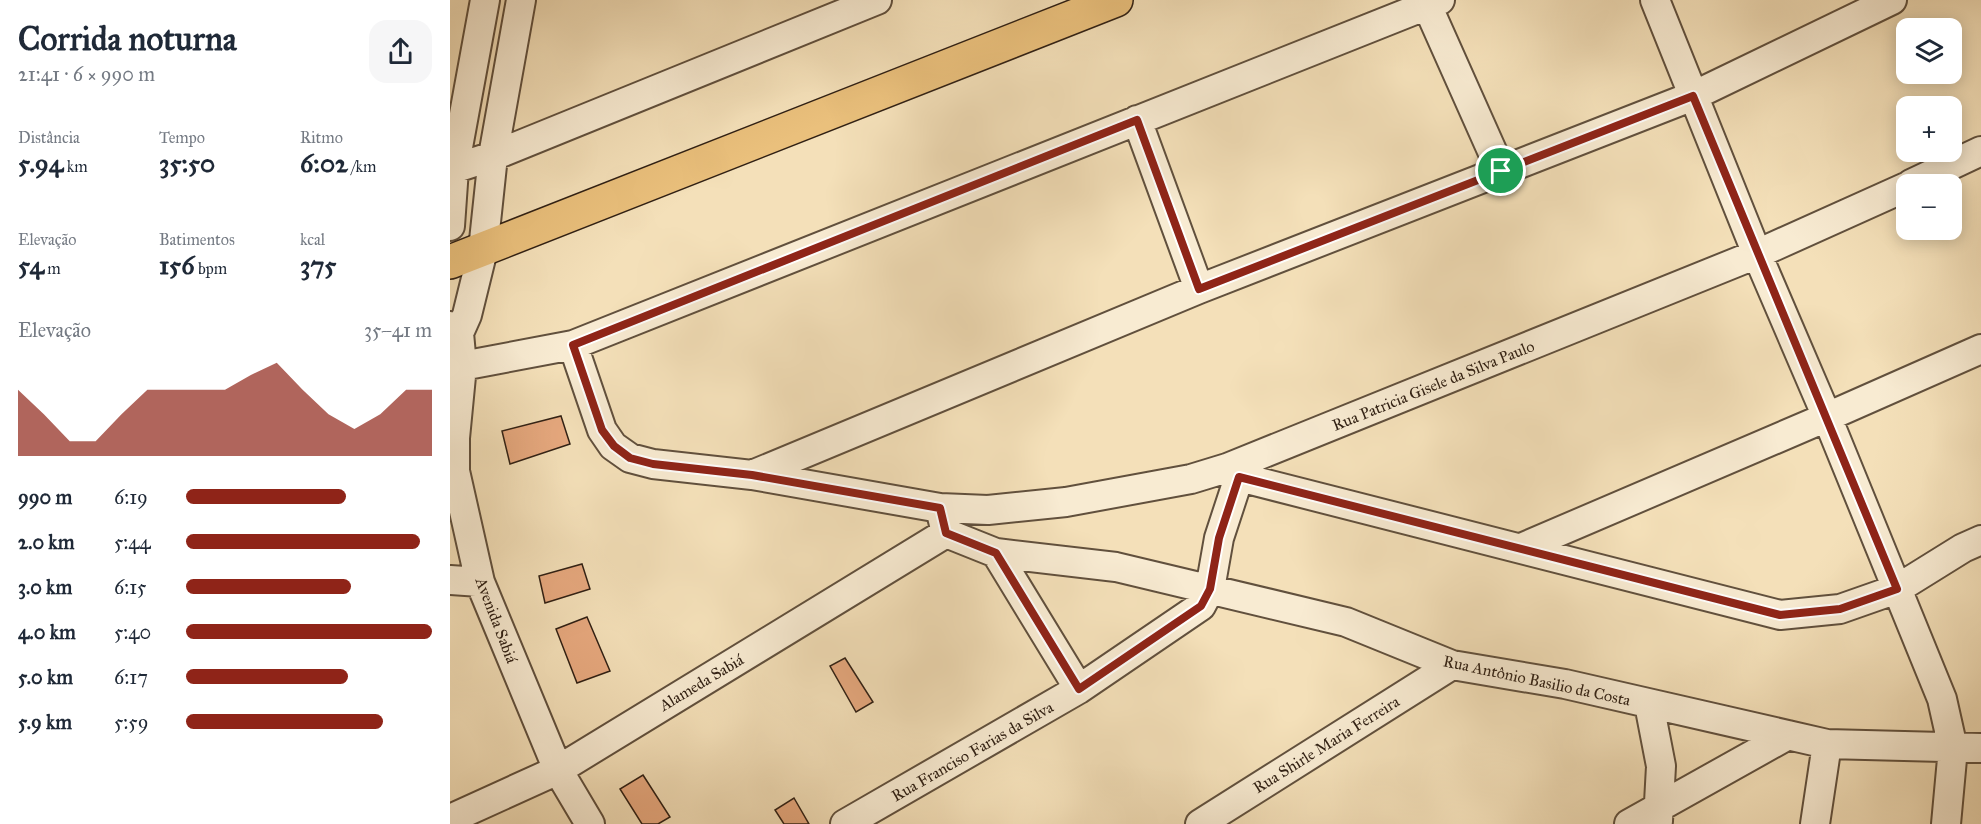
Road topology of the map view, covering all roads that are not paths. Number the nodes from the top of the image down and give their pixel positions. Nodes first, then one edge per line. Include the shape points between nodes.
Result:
1 (485, 0) edge
2 (521, 0) edge
3 (876, 0) edge
4 (1116, 0) edge
5 (1655, 0) edge
6 (1892, 0) edge
7 (1434, 3) edge
8 (1693, 96) junction
9 (1137, 120) junction
10 (1981, 151) edge
11 (492, 156) junction
12 (452, 170) edge
13 (1501, 171) junction
14 (1932, 174) edge
15 (1896, 191) edge
16 (450, 226) edge
17 (483, 250) junction
18 (1757, 254) junction
19 (450, 262) edge
20 (1199, 289) junction
21 (454, 329) edge
22 (573, 345) junction
23 (1981, 349) edge
24 (462, 366) junction
25 (1827, 417) junction
26 (452, 437) edge
27 (1233, 472) junction
28 (752, 475) junction
29 (943, 520) junction
30 (1975, 546) edge
31 (1521, 548) junction
32 (996, 553) junction
33 (450, 580) edge
34 (480, 582) junction
35 (1210, 589) junction
36 (1897, 589) junction
37 (1452, 665) junction
38 (1079, 689) junction
39 (1649, 704) junction
40 (1788, 735) junction
41 (1827, 744) junction
42 (1967, 748) edge
43 (558, 770) junction
44 (1658, 814) edge
45 (450, 819) edge
46 (590, 824) edge
47 (845, 824) edge
48 (1200, 824) edge
49 (1629, 824) edge
50 (1815, 824) edge
51 (1946, 824) edge

1 - 12 street
2 - 11 street
3 - 11 street
4 - 17 highway
5 - 8 street
6 - 8 street
7 - 9 street
7 - 13 street
8 - 13 street
8 - 18 street
9 - 20 street
9 - 22 street
10 - 14 street
11 - 12 street
11 - 17 street
12 - 16 street
13 - 20 street
15 - 18 street, Rua Patricia Gisele da Silva Paulo
17 - 19 highway
17 - 21 street via 467,315
18 - 25 street
18 - 27 street, Rua Patricia Gisele da Silva Paulo
20 - 28 street
21 - 24 street, Avenida Sabiá
22 - 24 street
22 - 28 street, Rua Antônio Basilio da Costa via 602,430 630,458
23 - 25 street
24 - 26 street, Avenida Sabiá
25 - 31 street
25 - 36 street
26 - 34 street, Avenida Sabiá via 455,471
27 - 29 street, Rua Patricia Gisele da Silva Paulo
27 - 31 street
27 - 35 street
28 - 29 street, Rua Antônio Basilio da Costa
29 - 32 street, Rua Antônio Basilio da Costa
29 - 43 street, Alameda Sabiá
30 - 36 street
31 - 36 street via 1780,615 1840,609
32 - 35 street, Rua Antônio Basilio da Costa via 1116,567
32 - 38 street
33 - 34 street
34 - 43 street, Avenida Sabiá
35 - 37 street, Rua Antônio Basilio da Costa via 1346,622
35 - 38 street, Rua Franciso Farias da Silva via 1201,606
36 - 42 street via 1942,699
37 - 39 street, Rua Antônio Basilio da Costa via 1565,684
37 - 48 street, Rua Shirle Maria Ferreira
38 - 47 street, Rua Franciso Farias da Silva
39 - 40 street
39 - 44 street, Rua Antônio Basilio da Costa via 1661,766
40 - 41 street
40 - 44 street
41 - 42 street
41 - 50 street
42 - 51 street
43 - 45 street, Alameda Sabiá
43 - 46 street, Avenida Sabiá
44 - 49 street

